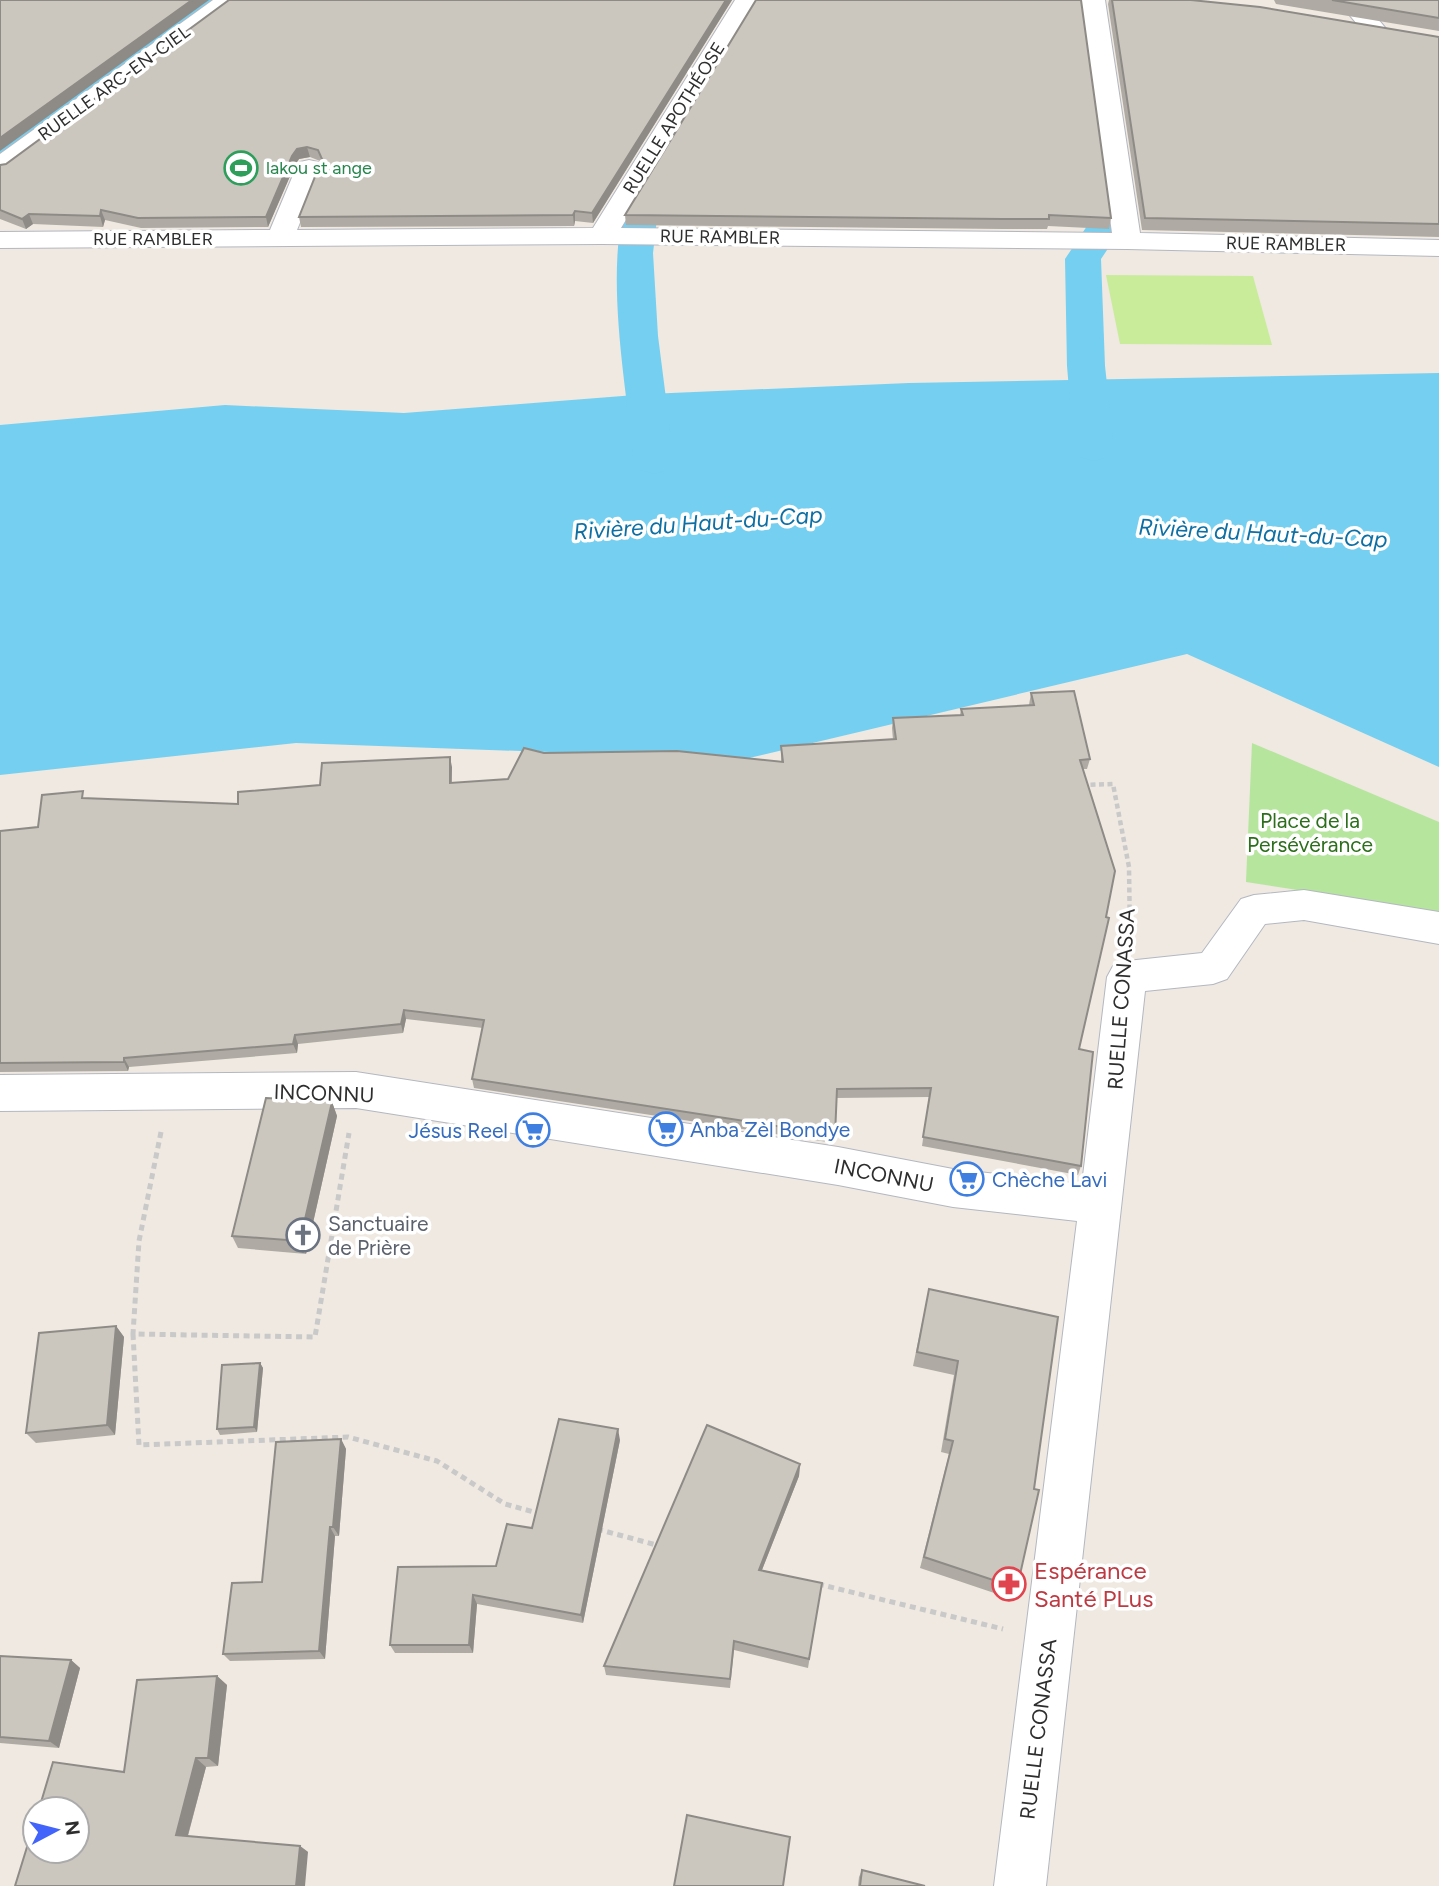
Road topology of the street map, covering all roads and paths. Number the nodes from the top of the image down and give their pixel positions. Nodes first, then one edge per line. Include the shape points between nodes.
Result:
1 (229, 0) edge
2 (747, 0) edge
3 (1093, 0) edge
4 (1349, 0) edge
5 (1336, 24) edge
6 (1376, 31) junction
7 (1401, 35) edge
8 (0, 166) edge
9 (309, 168) dead end
10 (601, 236) junction
11 (280, 238) junction
12 (0, 240) edge
13 (1127, 241) junction
14 (1439, 248) edge
15 (1073, 785) edge
16 (1439, 928) edge
17 (1127, 977) junction
18 (356, 1090) junction
19 (169, 1091) junction
20 (0, 1093) edge
21 (1101, 1205) junction
22 (134, 1334) junction
23 (544, 1515) edge
24 (584, 1525) edge
25 (662, 1547) edge
26 (814, 1583) edge
27 (1049, 1640) junction
28 (1020, 1886) edge

1 - 8 street, RUELLE ARC-EN-CIEL
2 - 10 street, RUELLE APOTHÉOSE
3 - 13 street
4 - 6 street
5 - 6 street
6 - 7 street
9 - 11 street
10 - 11 street, RUE RAMBLER
10 - 13 street, RUE RAMBLER
11 - 12 street, RUE RAMBLER
13 - 14 street, RUE RAMBLER
15 - 17 path, RUELLE CONASSA via 1113,784 1129,867
16 - 17 street via 1304,905 1254,910 1213,968
17 - 21 street, RUELLE CONASSA
18 - 19 street, INCONNU
18 - 21 street, INCONNU via 953,1188
18 - 22 path via 316,1337
19 - 20 street, INCONNU
19 - 22 path via 139,1241
21 - 27 street, RUELLE CONASSA
22 - 23 path via 139,1445 348,1437 437,1461 505,1504
24 - 25 path
26 - 27 path
27 - 28 street, RUELLE CONASSA

